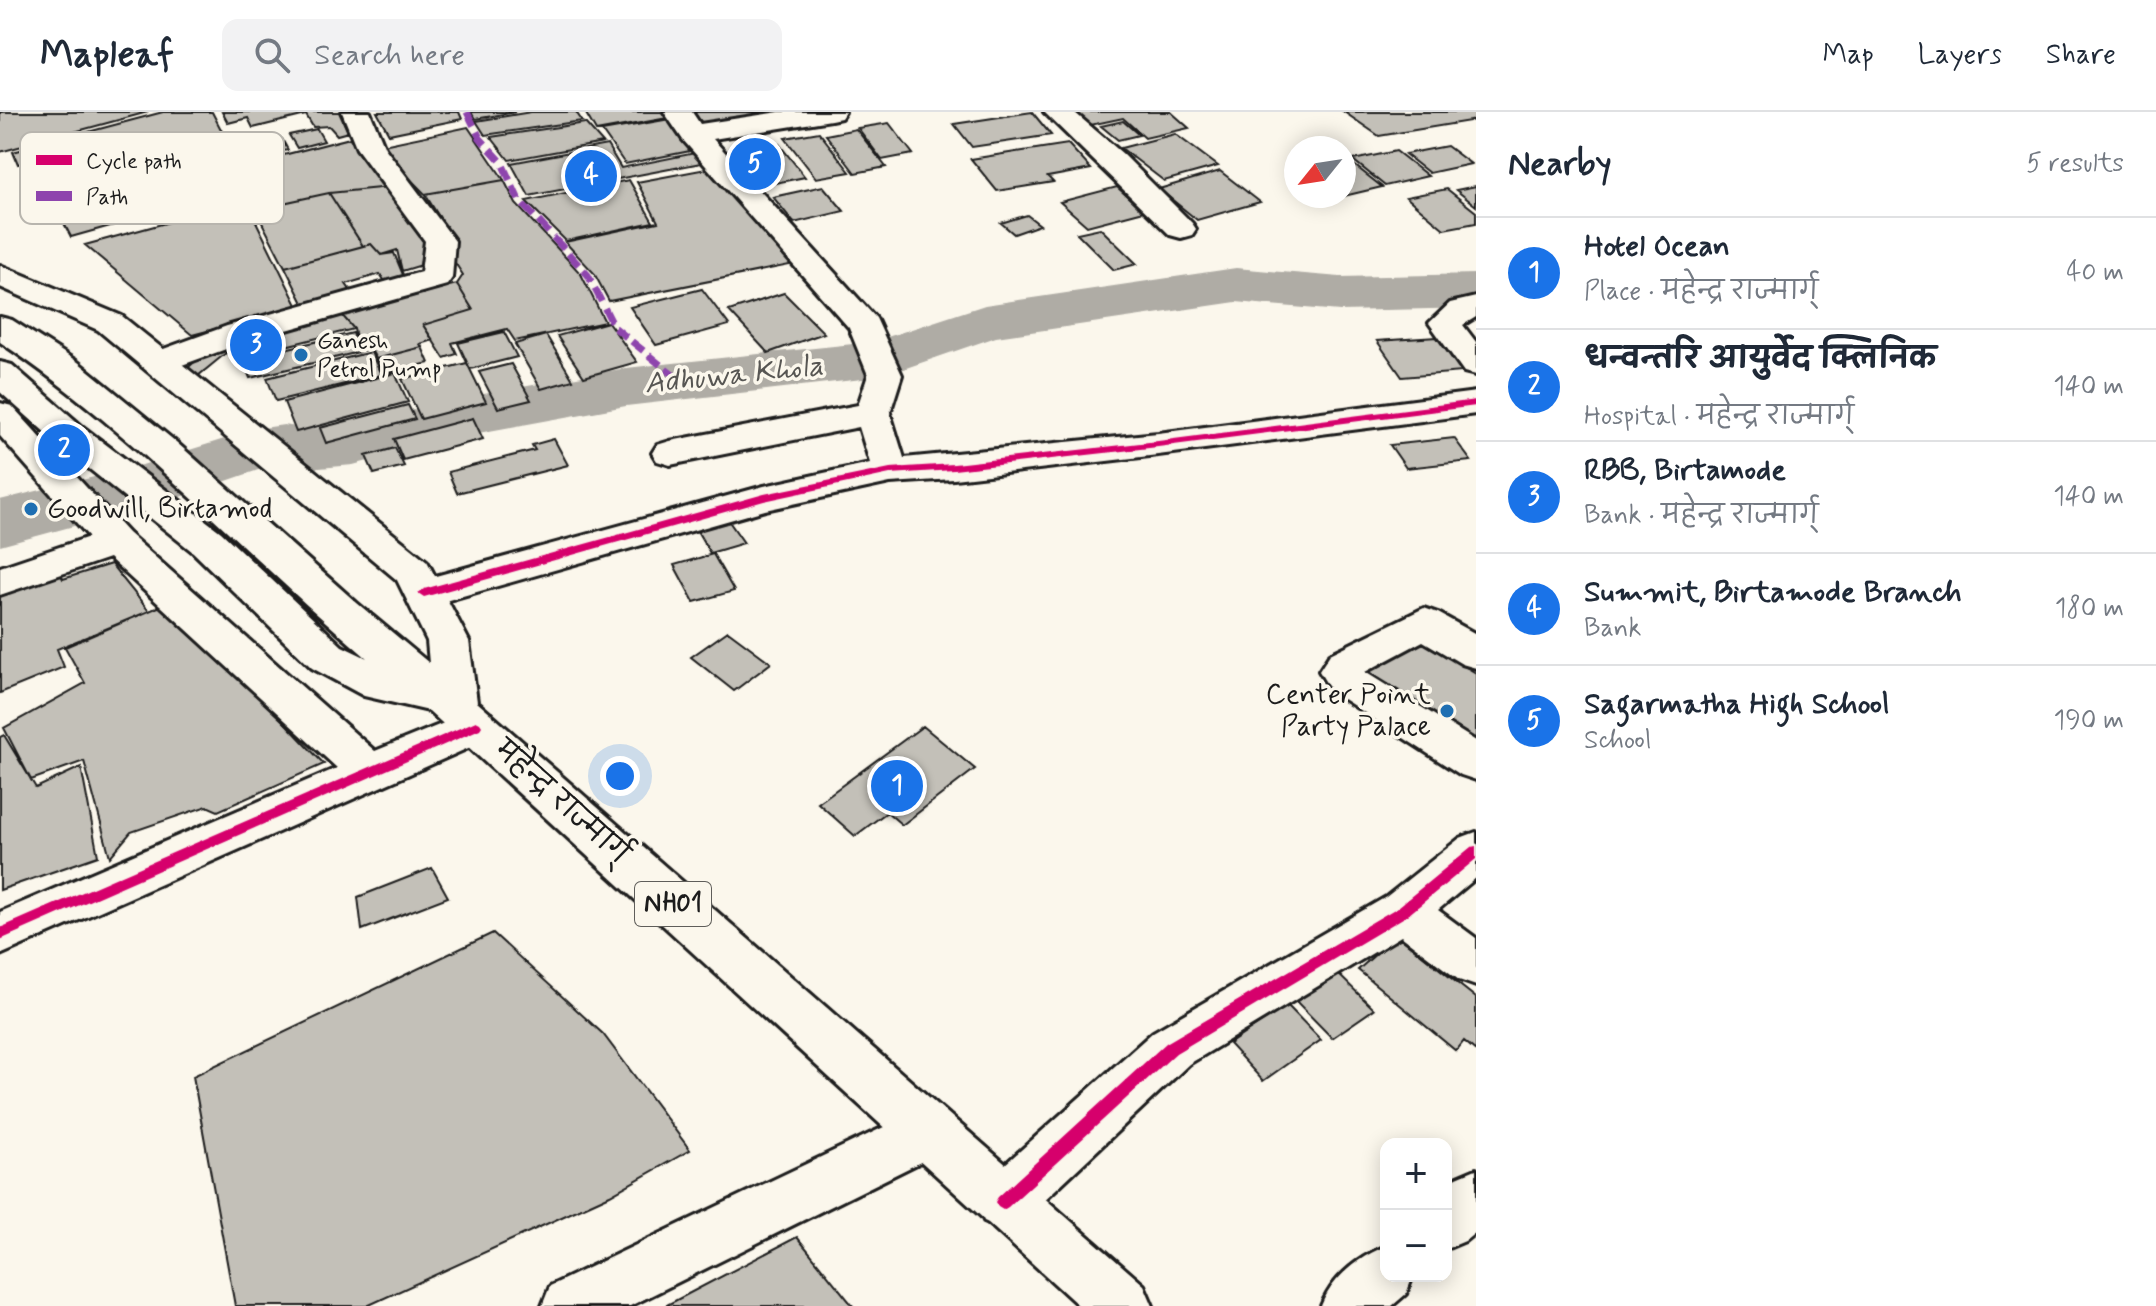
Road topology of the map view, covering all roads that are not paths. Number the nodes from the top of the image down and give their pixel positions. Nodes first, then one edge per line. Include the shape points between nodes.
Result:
1 (356, 112) edge
2 (831, 112) edge
3 (1058, 112) edge
4 (685, 123) edge
5 (1181, 229) dead end
6 (0, 274) edge
7 (1476, 307) edge
8 (0, 327) edge
9 (1476, 365) edge
10 (166, 369) junction
11 (66, 370) junction
12 (0, 373) edge
13 (1476, 403) edge
14 (873, 413) junction
15 (0, 414) edge
16 (670, 453) dead end
17 (890, 471) junction
18 (103, 531) junction
19 (0, 581) edge
20 (424, 593) junction
21 (1476, 653) edge
22 (458, 711) junction
23 (1476, 763) edge
24 (371, 773) junction
25 (1476, 851) edge
26 (1403, 911) junction
27 (0, 934) edge
28 (1476, 965) edge
29 (926, 1132) junction
30 (1476, 1196) edge
31 (1003, 1202) junction
32 (1452, 1217) edge
33 (1380, 1279) edge
34 (570, 1306) edge
35 (1123, 1306) edge
36 (1349, 1306) edge

1 - 10 street via 371,149 440,241 436,278 239,333
2 - 4 street
3 - 5 street
4 - 14 street via 864,325 885,375
6 - 10 highway via 110,323
6 - 11 highway, महेन्द्र राज्मार्ग् / NH01
7 - 9 street via 1461,310 1445,323
8 - 11 highway, महेन्द्र राज्मार्ग् / NH01
10 - 20 highway via 413,571
11 - 22 highway, महेन्द्र राज्मार्ग् / NH01
12 - 22 highway via 207,542 327,657 379,684
13 - 17 street via 1158,444
14 - 16 street
14 - 17 street
15 - 18 street
17 - 20 street via 764,498
18 - 19 street
18 - 24 street
20 - 22 highway via 448,641
21 - 23 street via 1424,623 1340,671 1346,680
22 - 24 street
22 - 29 highway, महेन्द्र राज्मार्ग् / NH01
24 - 27 street
25 - 26 street
26 - 28 street
26 - 31 street via 1171,1048
29 - 31 highway, महेन्द्र राज्मार्ग् / NH01
29 - 34 street
30 - 32 street
31 - 35 highway, महेन्द्र राज्मार्ग् / NH01
33 - 36 street

